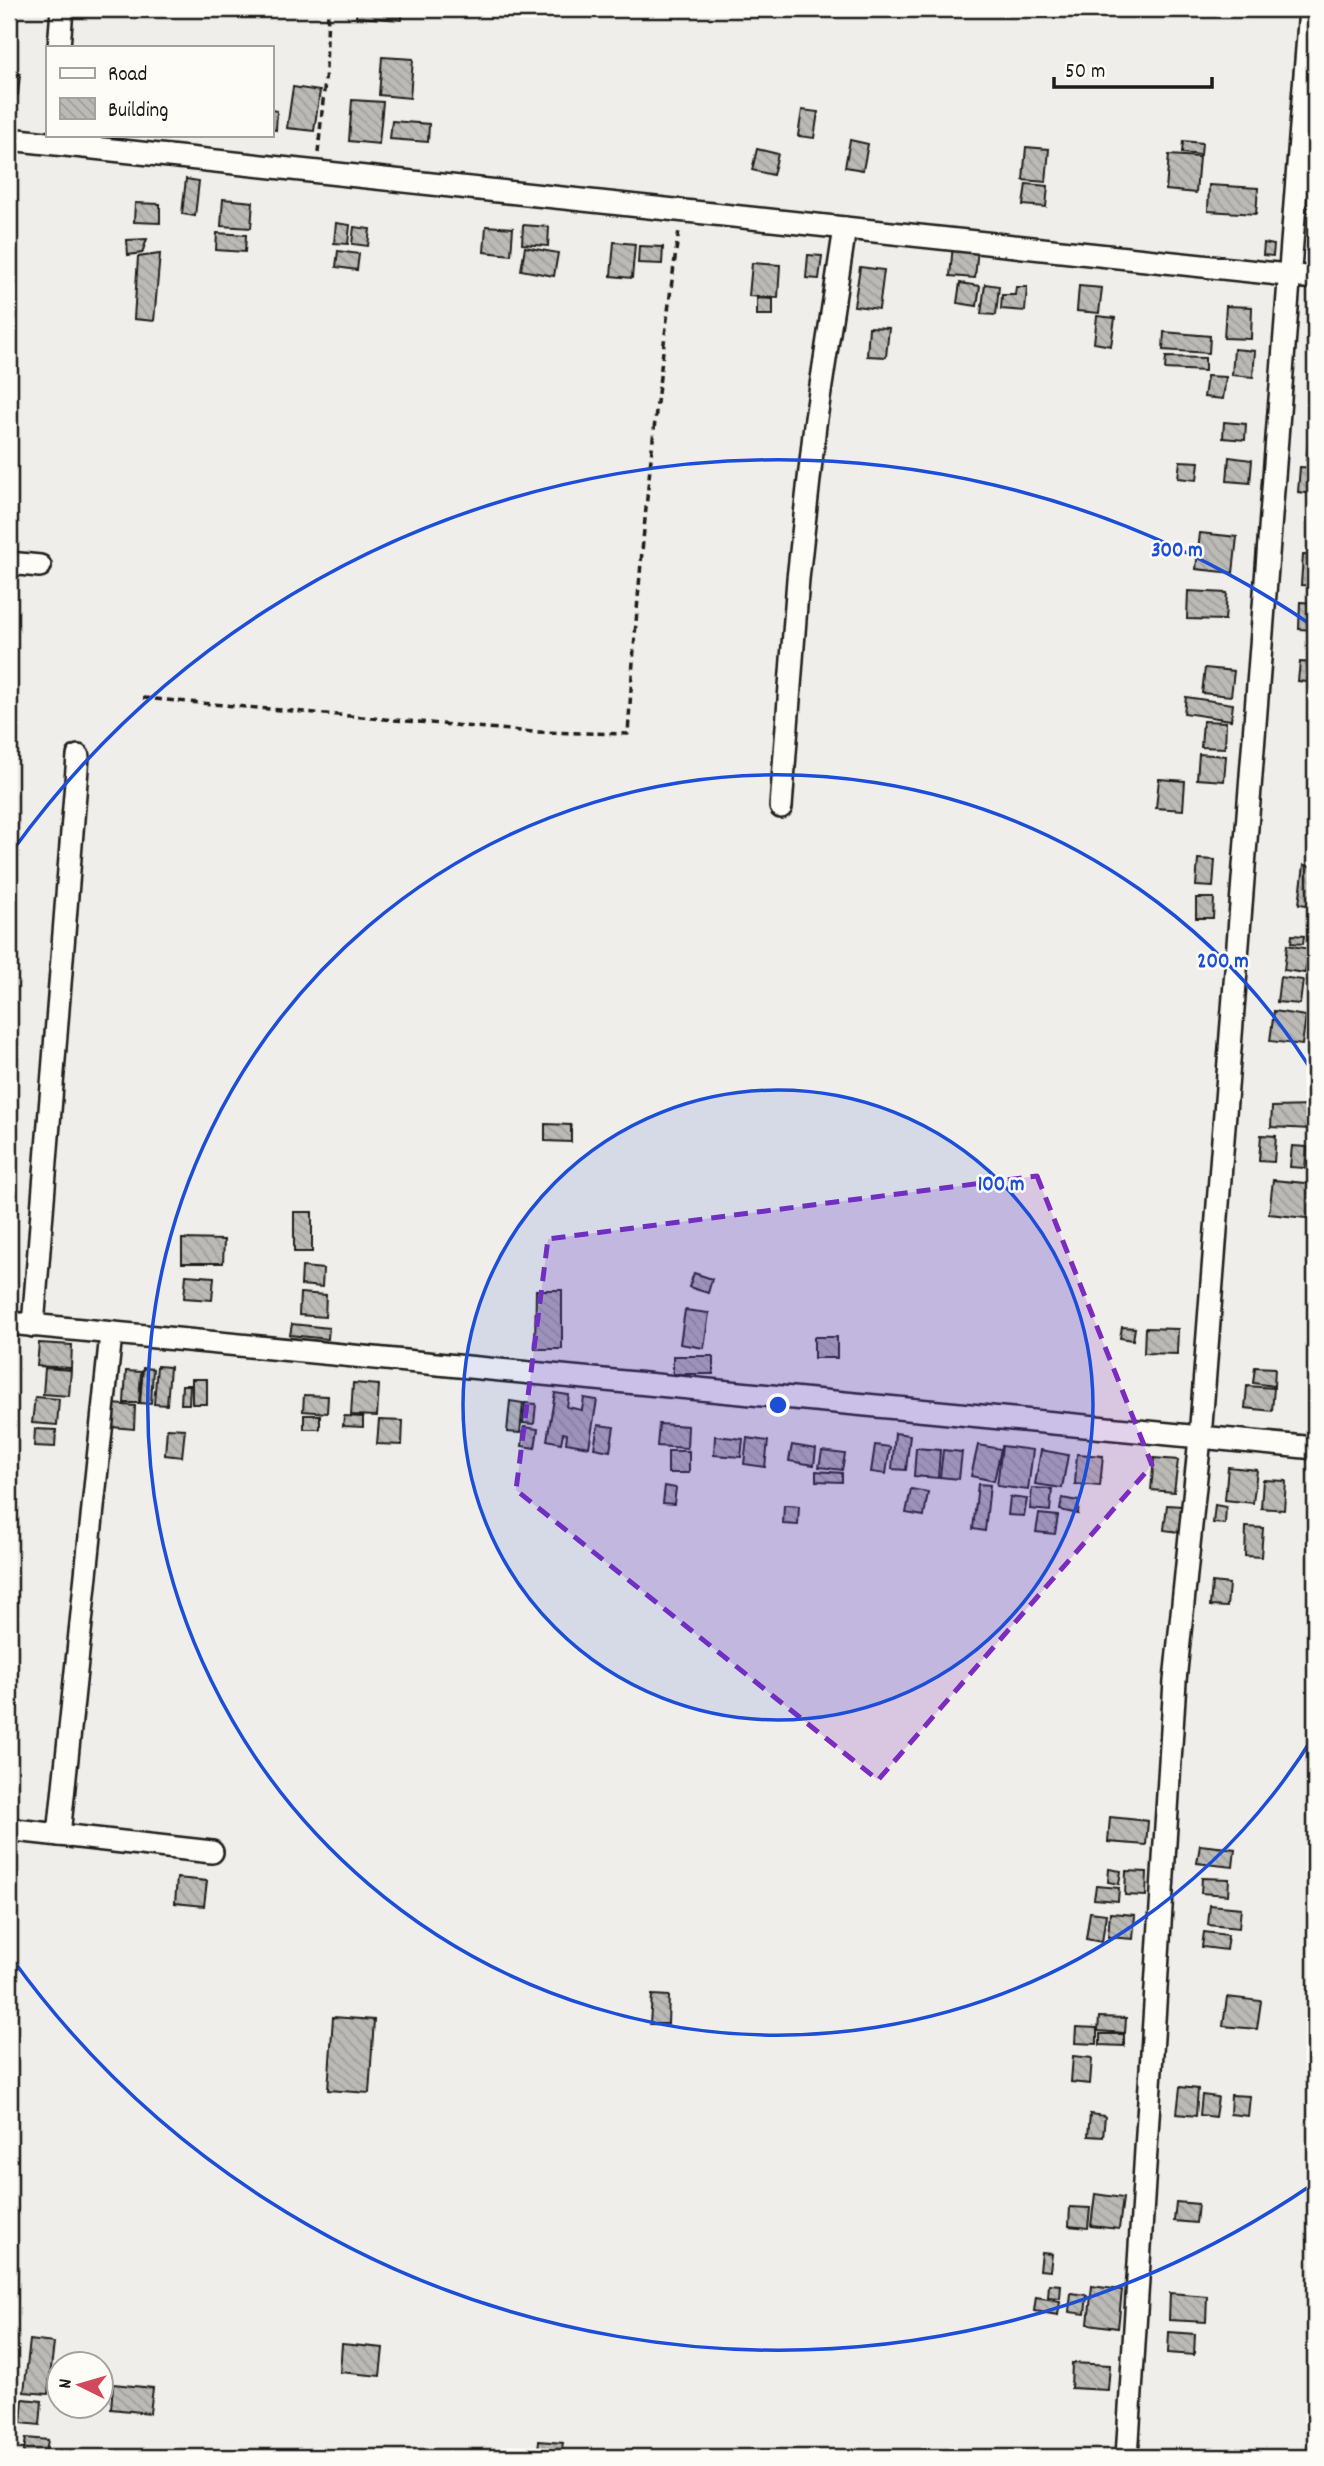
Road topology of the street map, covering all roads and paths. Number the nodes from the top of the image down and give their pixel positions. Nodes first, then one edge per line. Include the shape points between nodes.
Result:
1 (62, 9) edge
2 (328, 9) edge
3 (1310, 9) edge
4 (60, 46) edge
5 (9, 139) edge
6 (53, 139) edge
7 (316, 172) junction
8 (682, 211) junction
9 (845, 228) junction
10 (1290, 276) junction
11 (1315, 278) edge
12 (9, 563) edge
13 (40, 566) dead end
14 (143, 698) dead end
15 (78, 756) dead end
16 (781, 807) dead end
17 (9, 1323) edge
18 (33, 1326) junction
19 (111, 1334) junction
20 (1200, 1438) junction
21 (1315, 1448) edge
22 (15, 1830) dead end
23 (60, 1835) junction
24 (212, 1852) dead end
25 (1126, 2457) edge

1 - 4 street
2 - 7 path
3 - 10 street
5 - 6 street
6 - 7 street
7 - 8 street
8 - 9 street
8 - 14 path via 647,486 628,734 533,733
9 - 10 street
9 - 16 street via 799,566
10 - 11 street
10 - 20 street
12 - 13 street
15 - 18 street
17 - 18 street
18 - 19 street
19 - 20 street
19 - 23 street
20 - 21 street
20 - 25 street via 1175,1681
22 - 23 street
23 - 24 street

